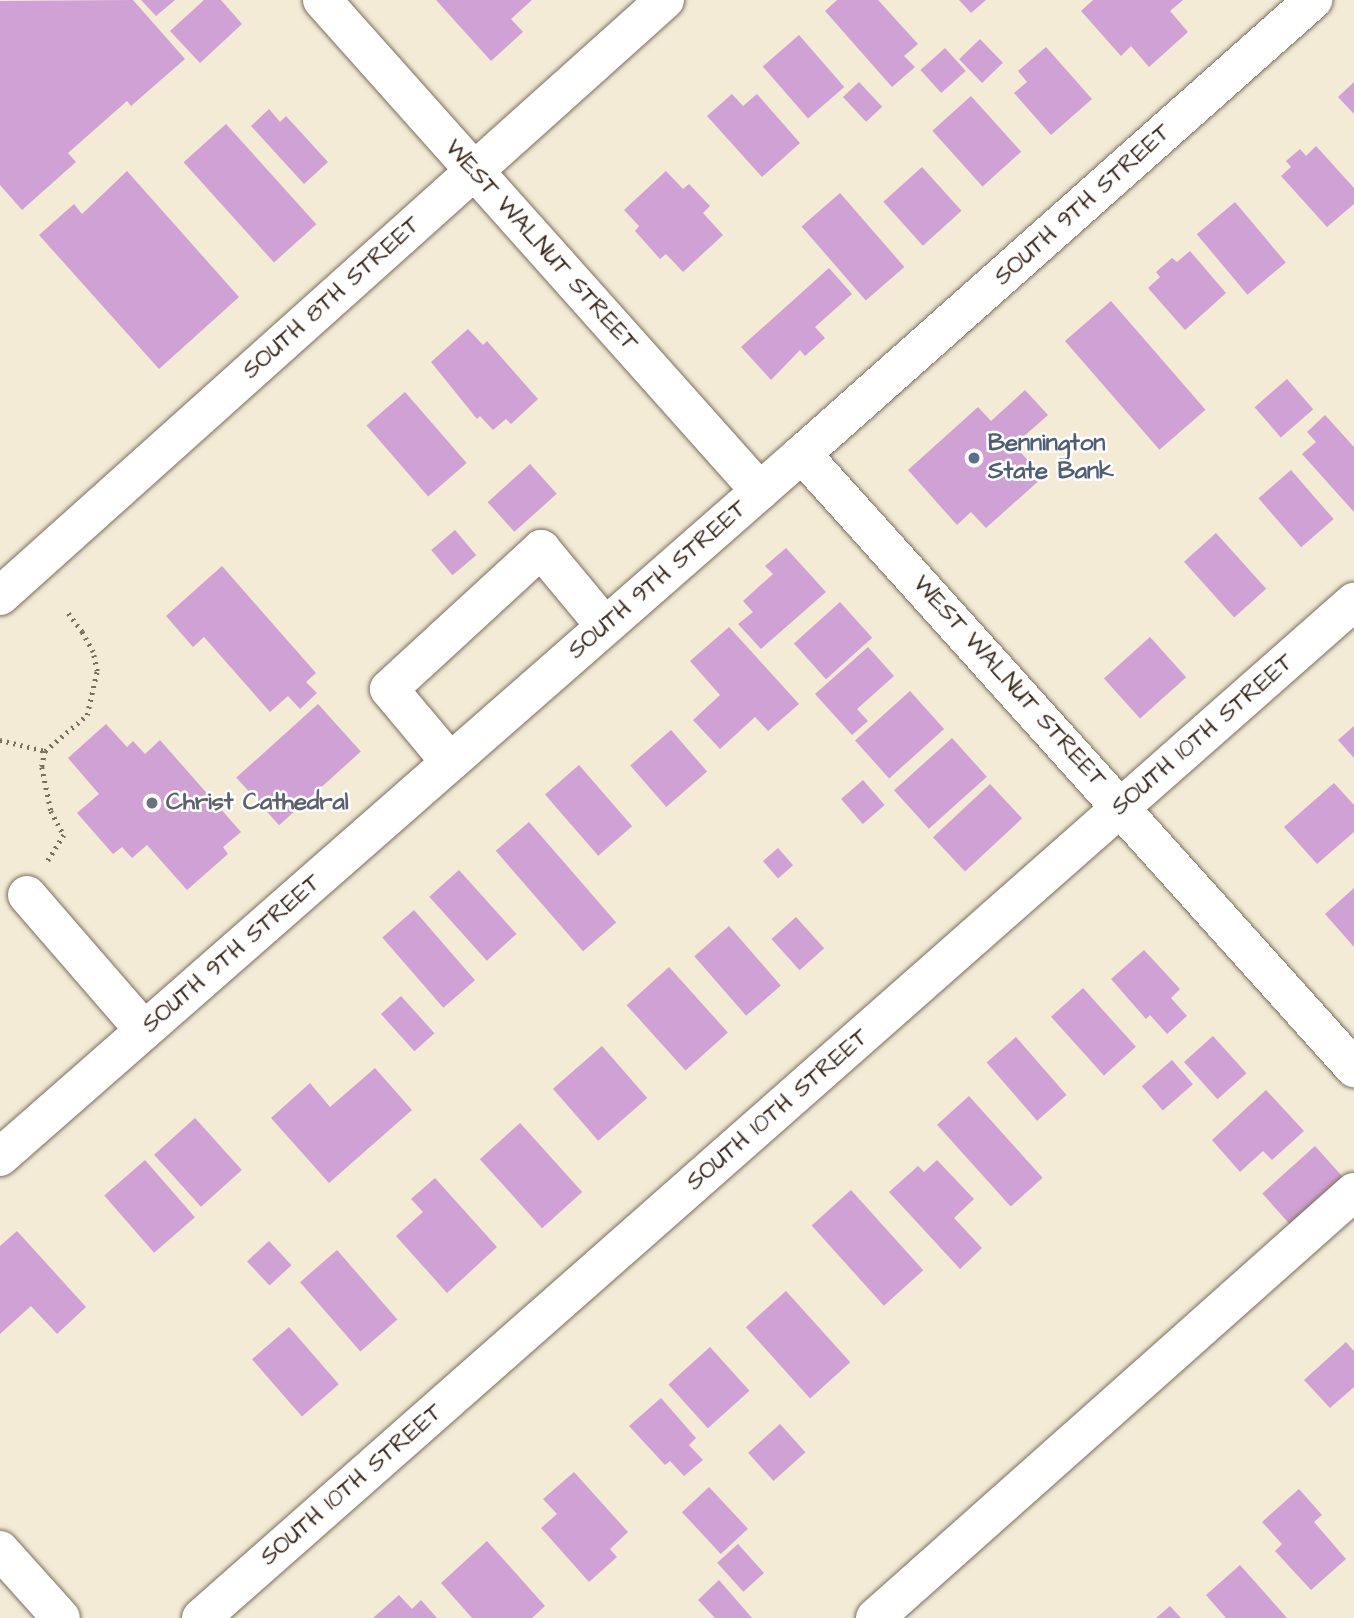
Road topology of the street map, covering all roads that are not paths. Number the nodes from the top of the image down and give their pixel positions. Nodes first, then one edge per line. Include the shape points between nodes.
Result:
1 (321, 0) edge
2 (665, 0) edge
3 (1313, 0) edge
4 (474, 171) junction
5 (802, 454) junction
6 (760, 491) junction
7 (0, 596) edge
8 (1354, 602) edge
9 (605, 626) junction
10 (450, 762) junction
11 (1122, 807) junction
12 (27, 895) road end
13 (145, 1030) junction
14 (1354, 1068) edge
15 (0, 1157) edge
16 (1354, 1192) edge
17 (0, 1550) edge
18 (61, 1618) edge
19 (201, 1618) edge
20 (875, 1618) edge

1 - 4 street, WEST WALNUT STREET
2 - 4 street, SOUTH 8TH STREET
3 - 5 street, SOUTH 9TH STREET
4 - 6 street, WEST WALNUT STREET
4 - 7 street, SOUTH 8TH STREET
5 - 6 street, SOUTH 9TH STREET
5 - 11 street, WEST WALNUT STREET
6 - 9 street, SOUTH 9TH STREET
8 - 11 street, SOUTH 10TH STREET
9 - 10 street, SOUTH 9TH STREET
9 - 10 street via 541,549 389,689
10 - 13 street, SOUTH 9TH STREET
11 - 14 street, WEST WALNUT STREET
11 - 19 street, SOUTH 10TH STREET
12 - 13 street
13 - 15 street, SOUTH 9TH STREET
16 - 20 street
17 - 18 street

